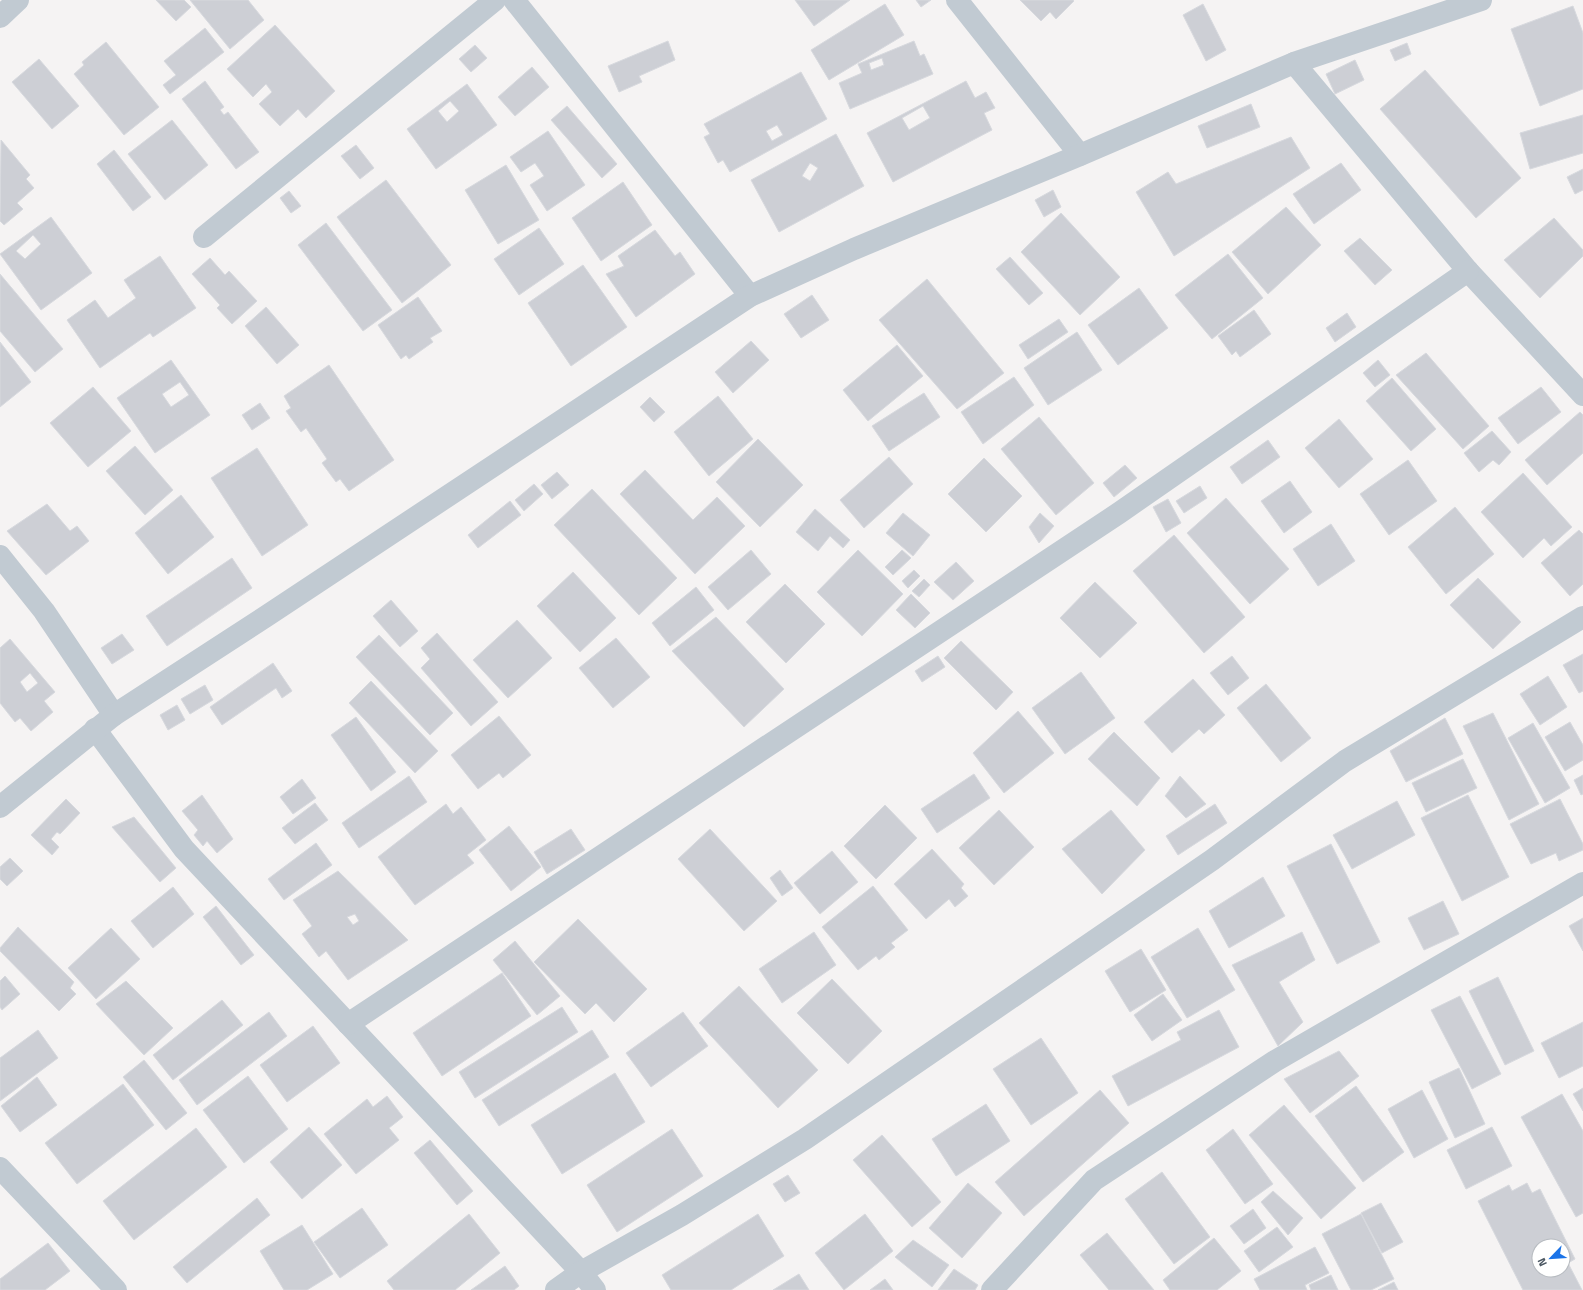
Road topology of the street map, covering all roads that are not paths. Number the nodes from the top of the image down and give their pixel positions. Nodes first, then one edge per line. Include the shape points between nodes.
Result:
1 (18, 0) edge
2 (495, 0) edge
3 (514, 0) edge
4 (957, 0) edge
5 (1481, 0) edge
6 (0, 17) edge
7 (1294, 63) junction
8 (1080, 155) junction
9 (204, 237) dead end
10 (1468, 271) junction
11 (750, 296) junction
12 (1583, 396) edge
13 (0, 556) edge
14 (1583, 617) edge
15 (114, 715) junction
16 (95, 729) junction
17 (0, 807) edge
18 (1583, 883) edge
19 (348, 1024) junction
20 (0, 1168) edge
21 (580, 1272) junction
22 (116, 1290) edge
23 (556, 1290) edge
24 (595, 1290) edge
25 (992, 1290) edge

1 - 6 street
2 - 9 street
3 - 11 street
4 - 8 street
5 - 7 street
7 - 8 street
7 - 10 street
8 - 11 street
10 - 12 street
10 - 19 street via 1119,513
11 - 15 street
13 - 15 street via 44,611
14 - 21 street via 1345,761 1212,860 805,1140 682,1215
15 - 16 street
16 - 17 street
16 - 19 street via 184,848
18 - 25 street via 1275,1061 1094,1180
19 - 21 street
20 - 22 street
21 - 23 street
21 - 24 street

